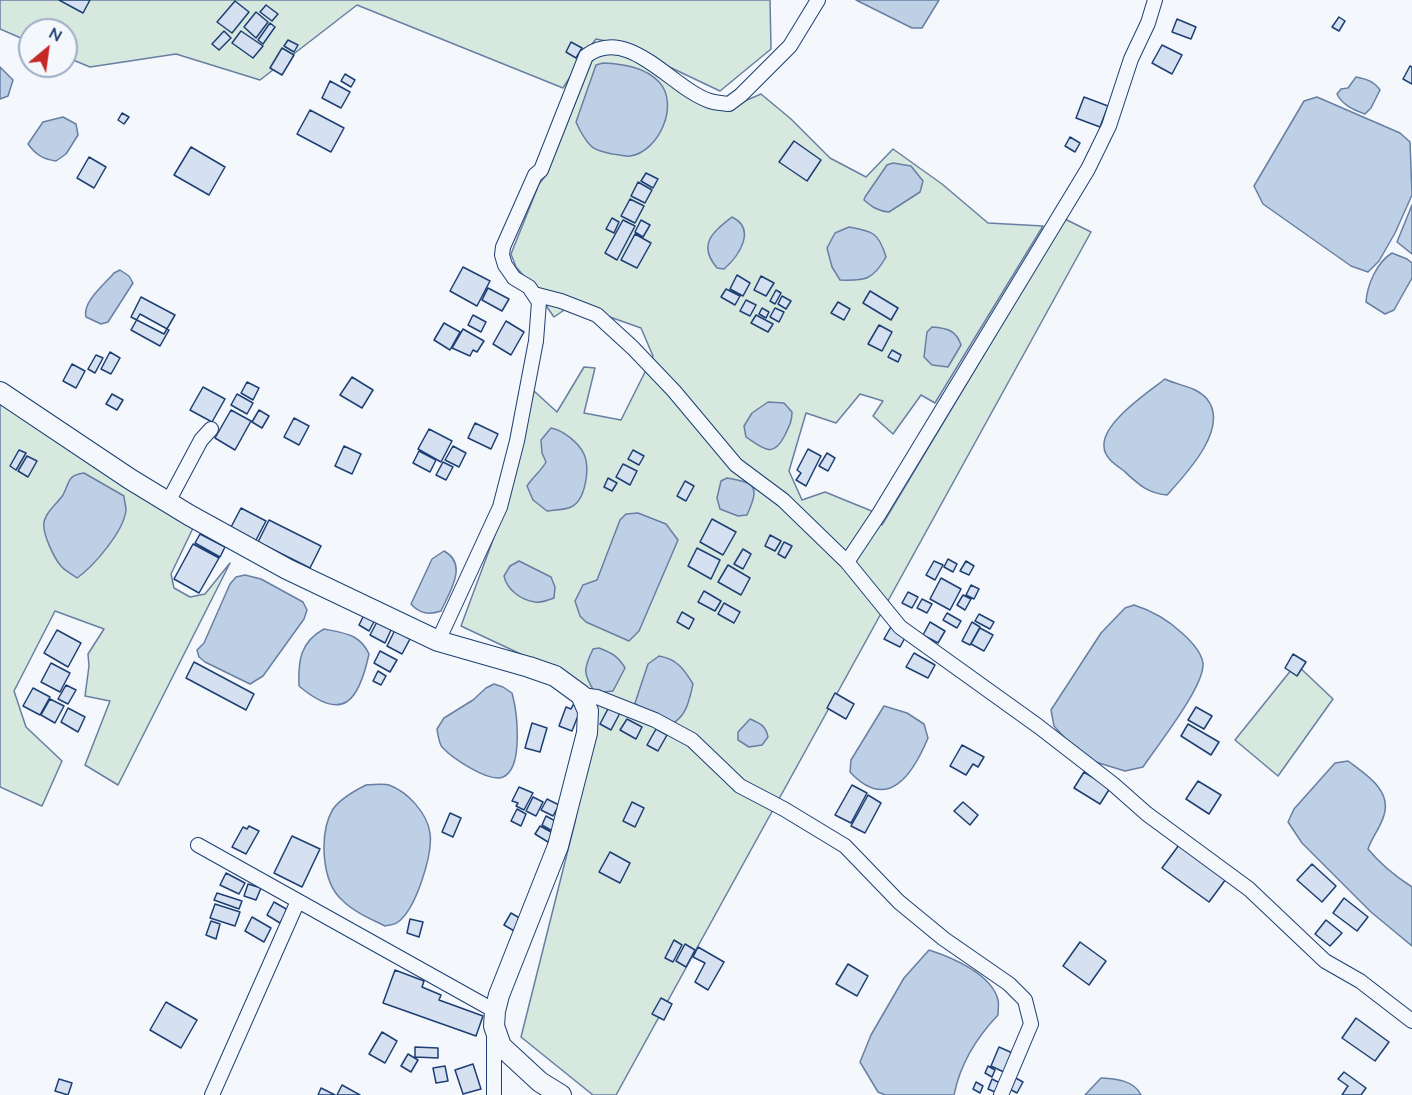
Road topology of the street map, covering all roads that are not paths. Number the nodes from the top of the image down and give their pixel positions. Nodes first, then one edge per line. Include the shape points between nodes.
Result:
1 (818, 0) edge
2 (1155, 0) edge
3 (534, 294) junction
4 (0, 392) edge
5 (211, 429) dead end
6 (168, 502) junction
7 (847, 562) junction
8 (438, 641) junction
9 (581, 695) junction
10 (198, 845) dead end
11 (298, 901) junction
12 (495, 1018) junction
13 (1412, 1021) edge
14 (212, 1095) edge
15 (494, 1095) edge
16 (561, 1095) edge
17 (1001, 1095) edge

1 - 3 street via 790,46 729,104 711,102 695,94 654,63 633,53 613,47 586,56 541,170 535,175 503,247 505,265
2 - 7 street via 1131,58 1110,126 1088,170
3 - 7 street via 597,315 674,391 736,465 783,500
3 - 8 street via 539,302 536,341 518,441 500,507
4 - 6 street
5 - 6 street via 201,440
6 - 8 street via 287,569
7 - 13 street via 900,627 1038,726 1147,814 1249,888 1325,961 1360,981
8 - 9 street via 555,676
9 - 12 street via 588,711 588,733 561,835 499,995
9 - 17 street via 597,697 655,720 692,740 740,786 845,846 899,902 1009,984 1025,1000 1031,1024
10 - 11 street
11 - 12 street
11 - 14 street
12 - 15 street
12 - 16 street via 501,1046 540,1082

